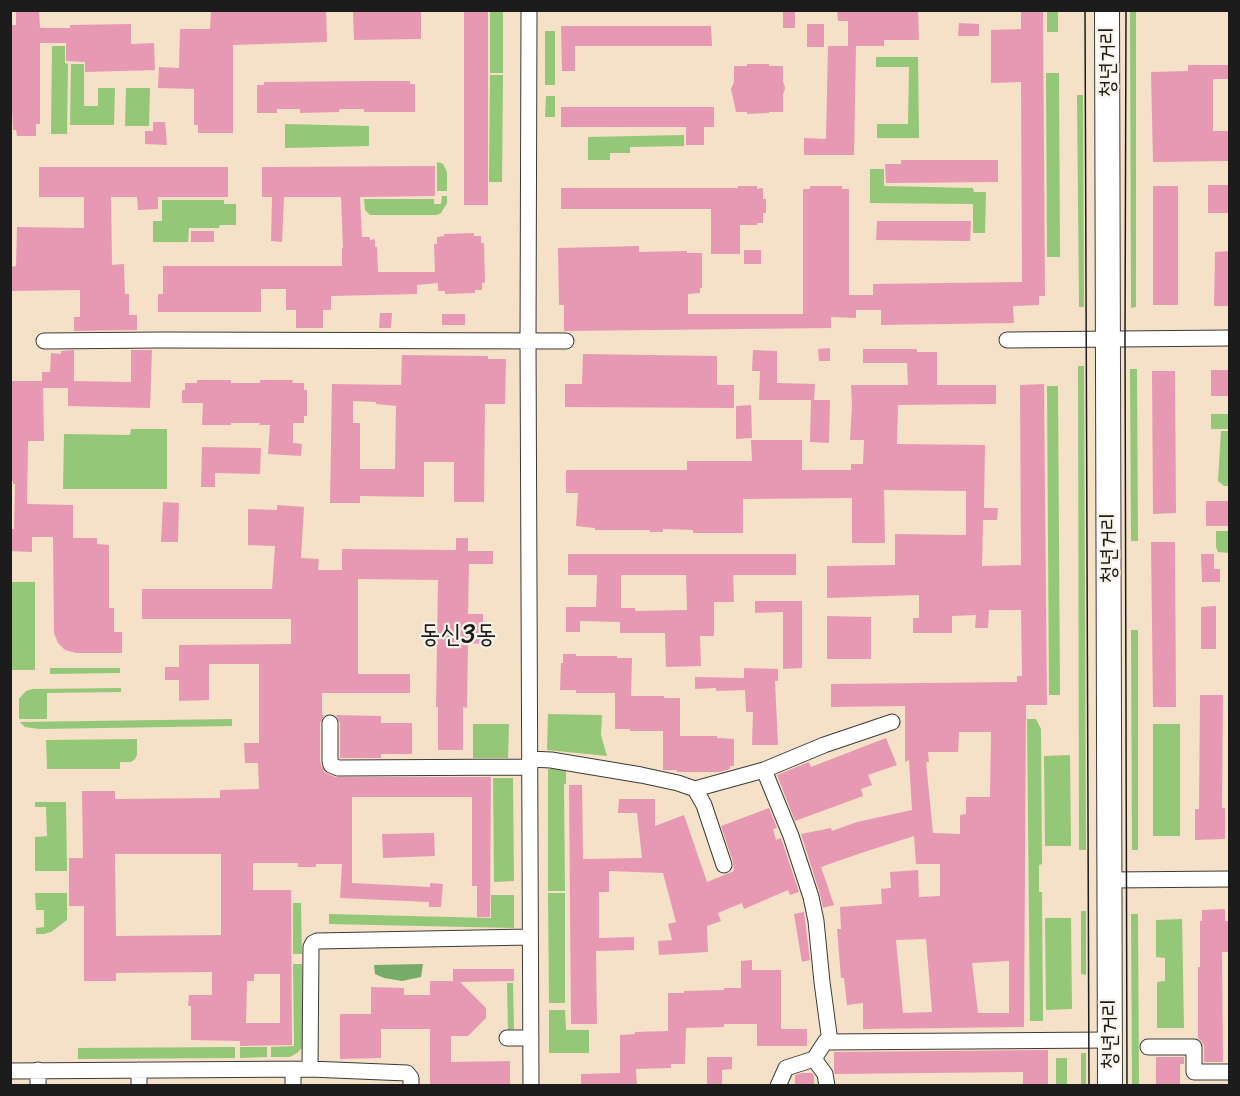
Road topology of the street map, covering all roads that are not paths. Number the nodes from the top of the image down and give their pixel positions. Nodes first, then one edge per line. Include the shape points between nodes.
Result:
1 (529, 10) edge
2 (1107, 10) edge
3 (1230, 338) edge
4 (1108, 339) junction
5 (1006, 340) dead end
6 (44, 341) dead end
7 (528, 341) junction
8 (566, 341) dead end
9 (892, 722) dead end
10 (330, 723) dead end
11 (530, 763) junction
12 (764, 770) junction
13 (695, 789) junction
14 (724, 865) dead end
15 (1230, 879) edge
16 (1110, 880) junction
17 (530, 937) junction
18 (507, 1038) dead end
19 (531, 1038) junction
20 (1110, 1040) junction
21 (830, 1042) junction
22 (1148, 1047) dead end
23 (814, 1059) junction
24 (293, 1069) junction
25 (310, 1069) junction
26 (139, 1070) junction
27 (10, 1071) edge
28 (1230, 1072) edge
29 (38, 1078) edge
30 (1194, 1079) edge
31 (139, 1086) edge
32 (293, 1086) edge
33 (411, 1086) edge
34 (531, 1086) edge
35 (778, 1086) edge
36 (827, 1086) edge
37 (1110, 1086) edge

1 - 7 street
2 - 4 main road, 청년거리
3 - 4 street
4 - 5 street
4 - 16 main road, 청년거리
6 - 7 street
7 - 8 street
7 - 11 street
9 - 12 street
10 - 11 street via 330,761 338,768
11 - 13 street via 551,760 641,775
11 - 17 street
12 - 13 street
12 - 21 street via 812,897
13 - 14 street
15 - 16 street
16 - 20 main road, 청년거리
17 - 19 street
17 - 25 street via 313,943
18 - 19 street
19 - 34 street
20 - 21 street
20 - 37 main road, 청년거리
21 - 23 street via 825,1042
22 - 30 street via 1194,1047
23 - 35 street via 786,1068
23 - 36 street via 825,1074
24 - 25 street
24 - 26 street
24 - 32 street
25 - 33 street via 407,1072
26 - 29 street
26 - 31 street
27 - 29 street
28 - 30 street

